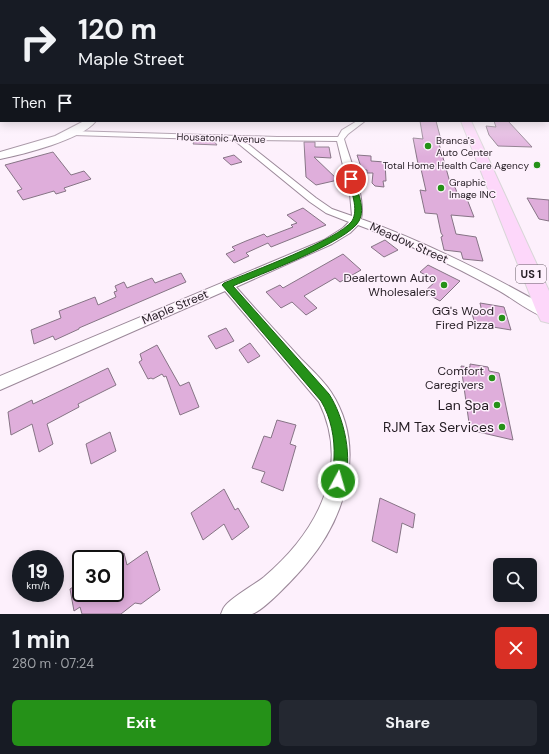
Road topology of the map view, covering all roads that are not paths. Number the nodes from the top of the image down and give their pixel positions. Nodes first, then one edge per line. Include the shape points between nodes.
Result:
1 (90, 122) edge
2 (361, 122) edge
3 (466, 122) edge
4 (73, 133) junction
5 (236, 138) junction
6 (340, 139) junction
7 (0, 156) edge
8 (356, 220) junction
9 (227, 285) junction
10 (549, 314) edge
11 (0, 383) edge
12 (233, 614) edge

1 - 4 main road
2 - 6 street
3 - 10 main road, US 1
4 - 5 street, Housatonic Avenue
4 - 7 main road
5 - 6 street, Housatonic Avenue
5 - 8 street, Meadow Street via 313,200 336,214
6 - 8 street via 358,204
8 - 9 street, Maple Street via 346,231 328,242
8 - 10 street, Meadow Street via 483,277
9 - 11 street, Maple Street
9 - 12 street via 325,397 336,421 341,458 331,508 312,540 283,574

